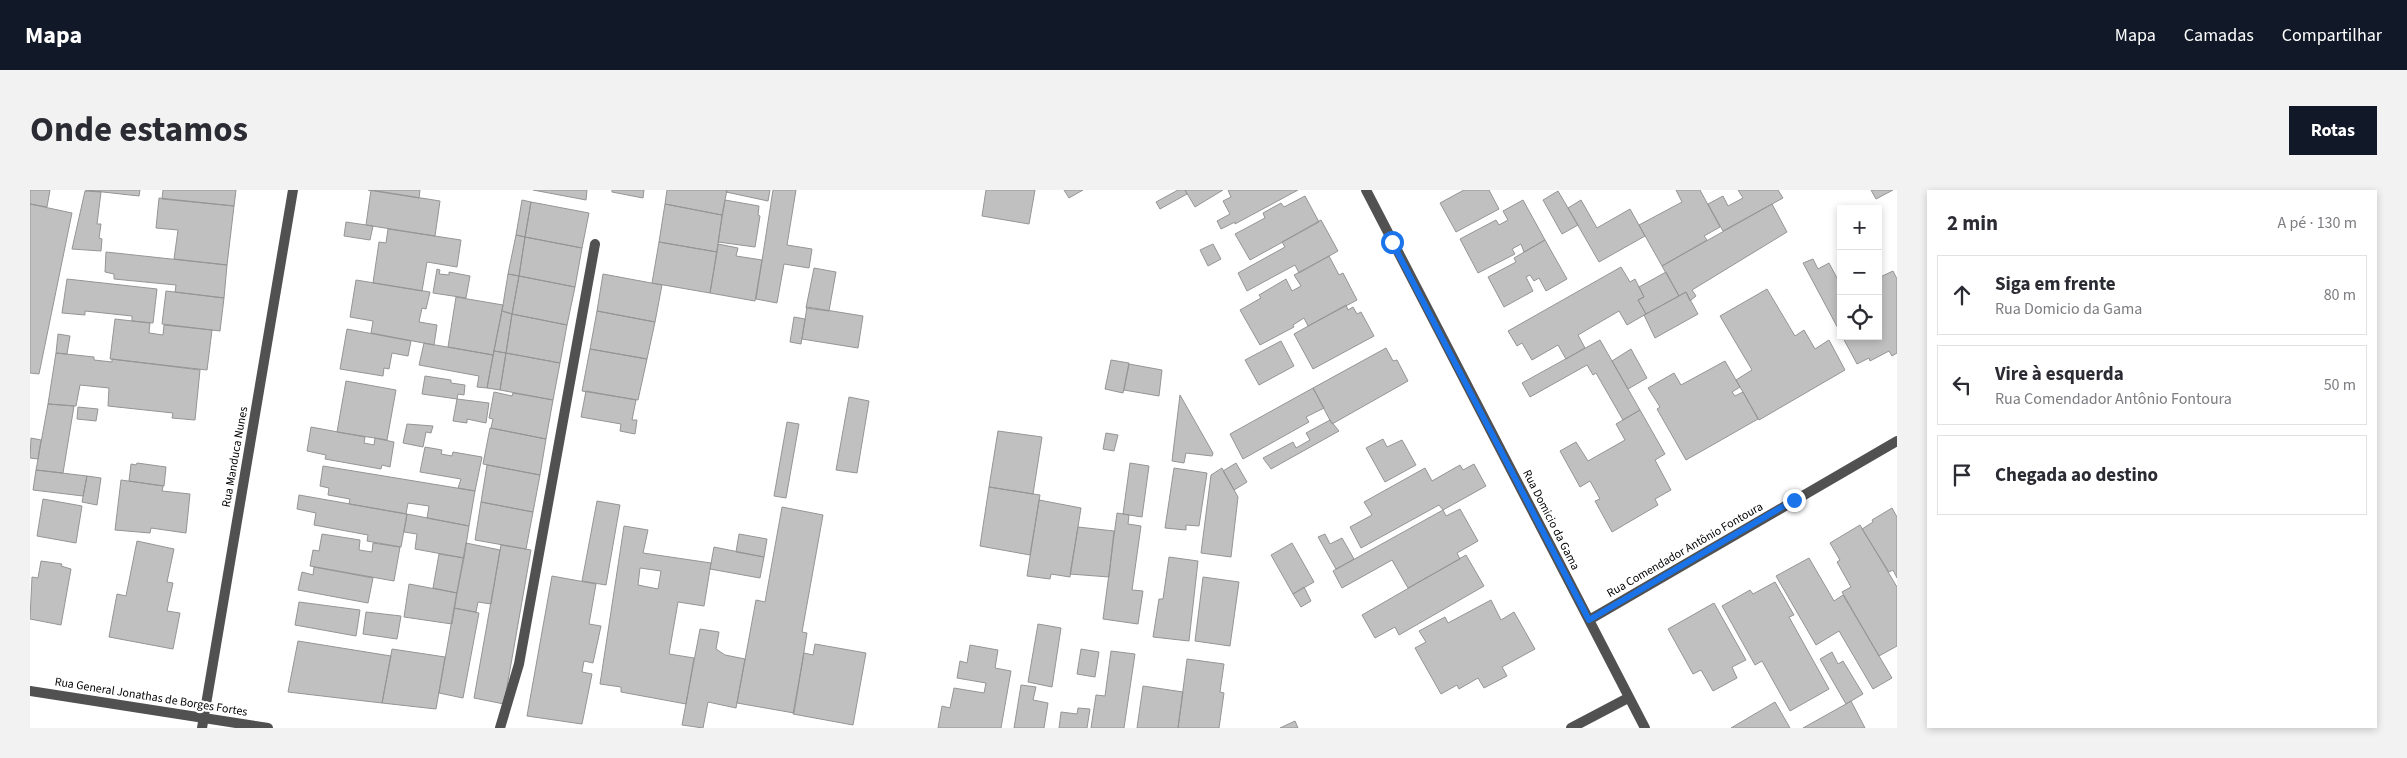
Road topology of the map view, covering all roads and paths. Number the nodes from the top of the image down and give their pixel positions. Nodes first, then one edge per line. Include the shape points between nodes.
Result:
1 (293, 190) edge
2 (1366, 190) edge
3 (595, 244) dead end
4 (1897, 440) edge
5 (1589, 620) junction
6 (30, 692) edge
7 (1628, 698) junction
8 (203, 723) edge
9 (268, 728) edge
10 (500, 728) edge
11 (1572, 728) edge
12 (1645, 728) edge

1 - 8 street, Rua Manduca Nunes
2 - 5 street, Rua Domicio da Gama
3 - 10 street via 519,664
4 - 5 street, Rua Comendador Antônio Fontoura
5 - 7 street, Rua Domicio da Gama
6 - 8 street, Rua General Jonathas de Borges Fortes
7 - 11 street
7 - 12 street, Rua Domicio da Gama
8 - 9 street, Rua General Jonathas de Borges Fortes

